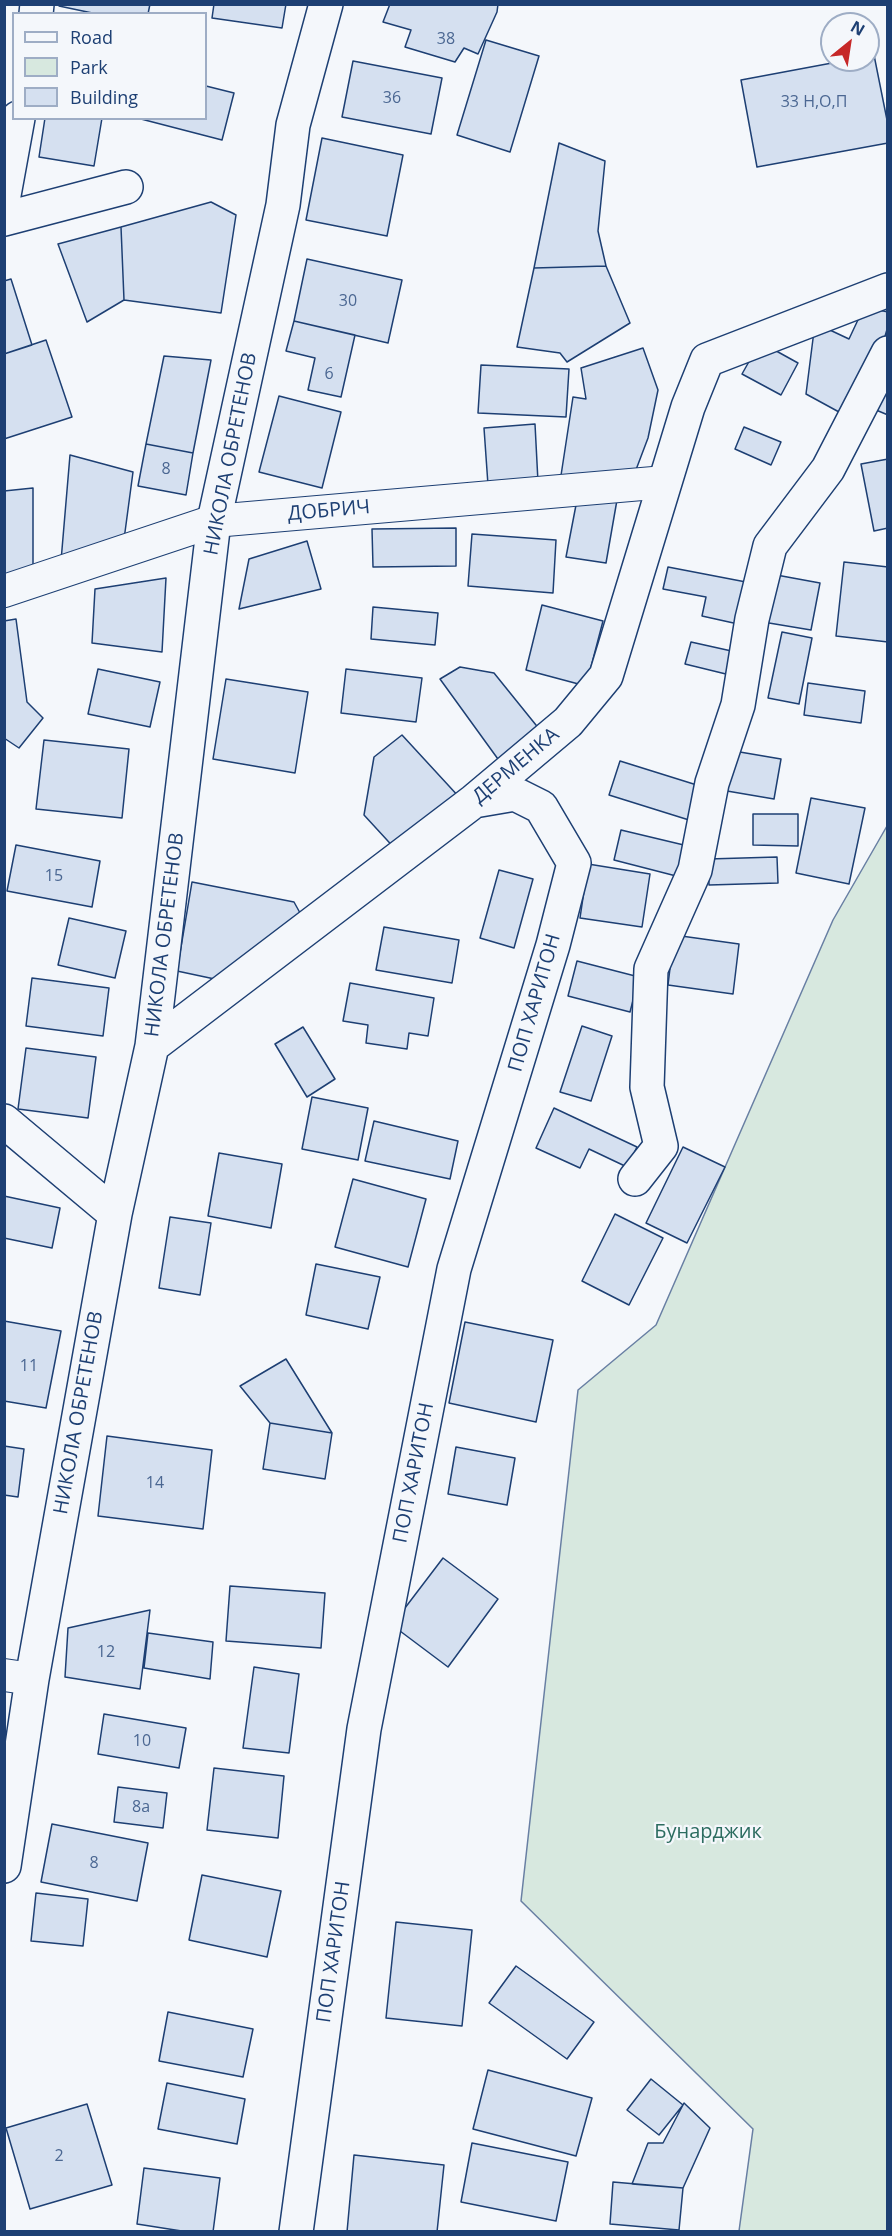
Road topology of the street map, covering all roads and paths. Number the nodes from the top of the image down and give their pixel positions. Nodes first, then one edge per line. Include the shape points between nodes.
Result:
1 (326, 4) edge
2 (18, 120) edge
3 (126, 187) dead end
4 (4, 195) edge
5 (4, 219) edge
6 (888, 290) edge
7 (888, 353) edge
8 (665, 482) junction
9 (214, 521) junction
10 (4, 591) edge
11 (474, 801) junction
12 (152, 1046) junction
13 (4, 1121) edge
14 (634, 1179) dead end
15 (115, 1214) junction
16 (18, 1677) edge
17 (4, 1866) edge
18 (296, 2232) edge

1 - 9 street, НИКОЛА ОБРЕТЕНОВ via 293,125 283,205
2 - 4 street
3 - 5 street
6 - 8 street, ДЕРМЕНКА via 706,360
7 - 14 street via 828,469 770,546 752,619 738,705 712,783 696,870 651,969 647,1087 661,1146
8 - 9 street, ДОБРИЧ
8 - 11 street, ДЕРМЕНКА via 606,676 568,722
9 - 10 street, ДОБРИЧ
9 - 12 street, НИКОЛА ОБРЕТЕНОВ
11 - 12 street, ДЕРМЕНКА
11 - 18 street, ПОП ХАРИТОН via 515,795 541,807 574,863 553,945 454,1269 364,1729
12 - 15 street, НИКОЛА ОБРЕТЕНОВ
13 - 15 street
15 - 16 street, НИКОЛА ОБРЕТЕНОВ
16 - 17 street, НИКОЛА ОБРЕТЕНОВ

